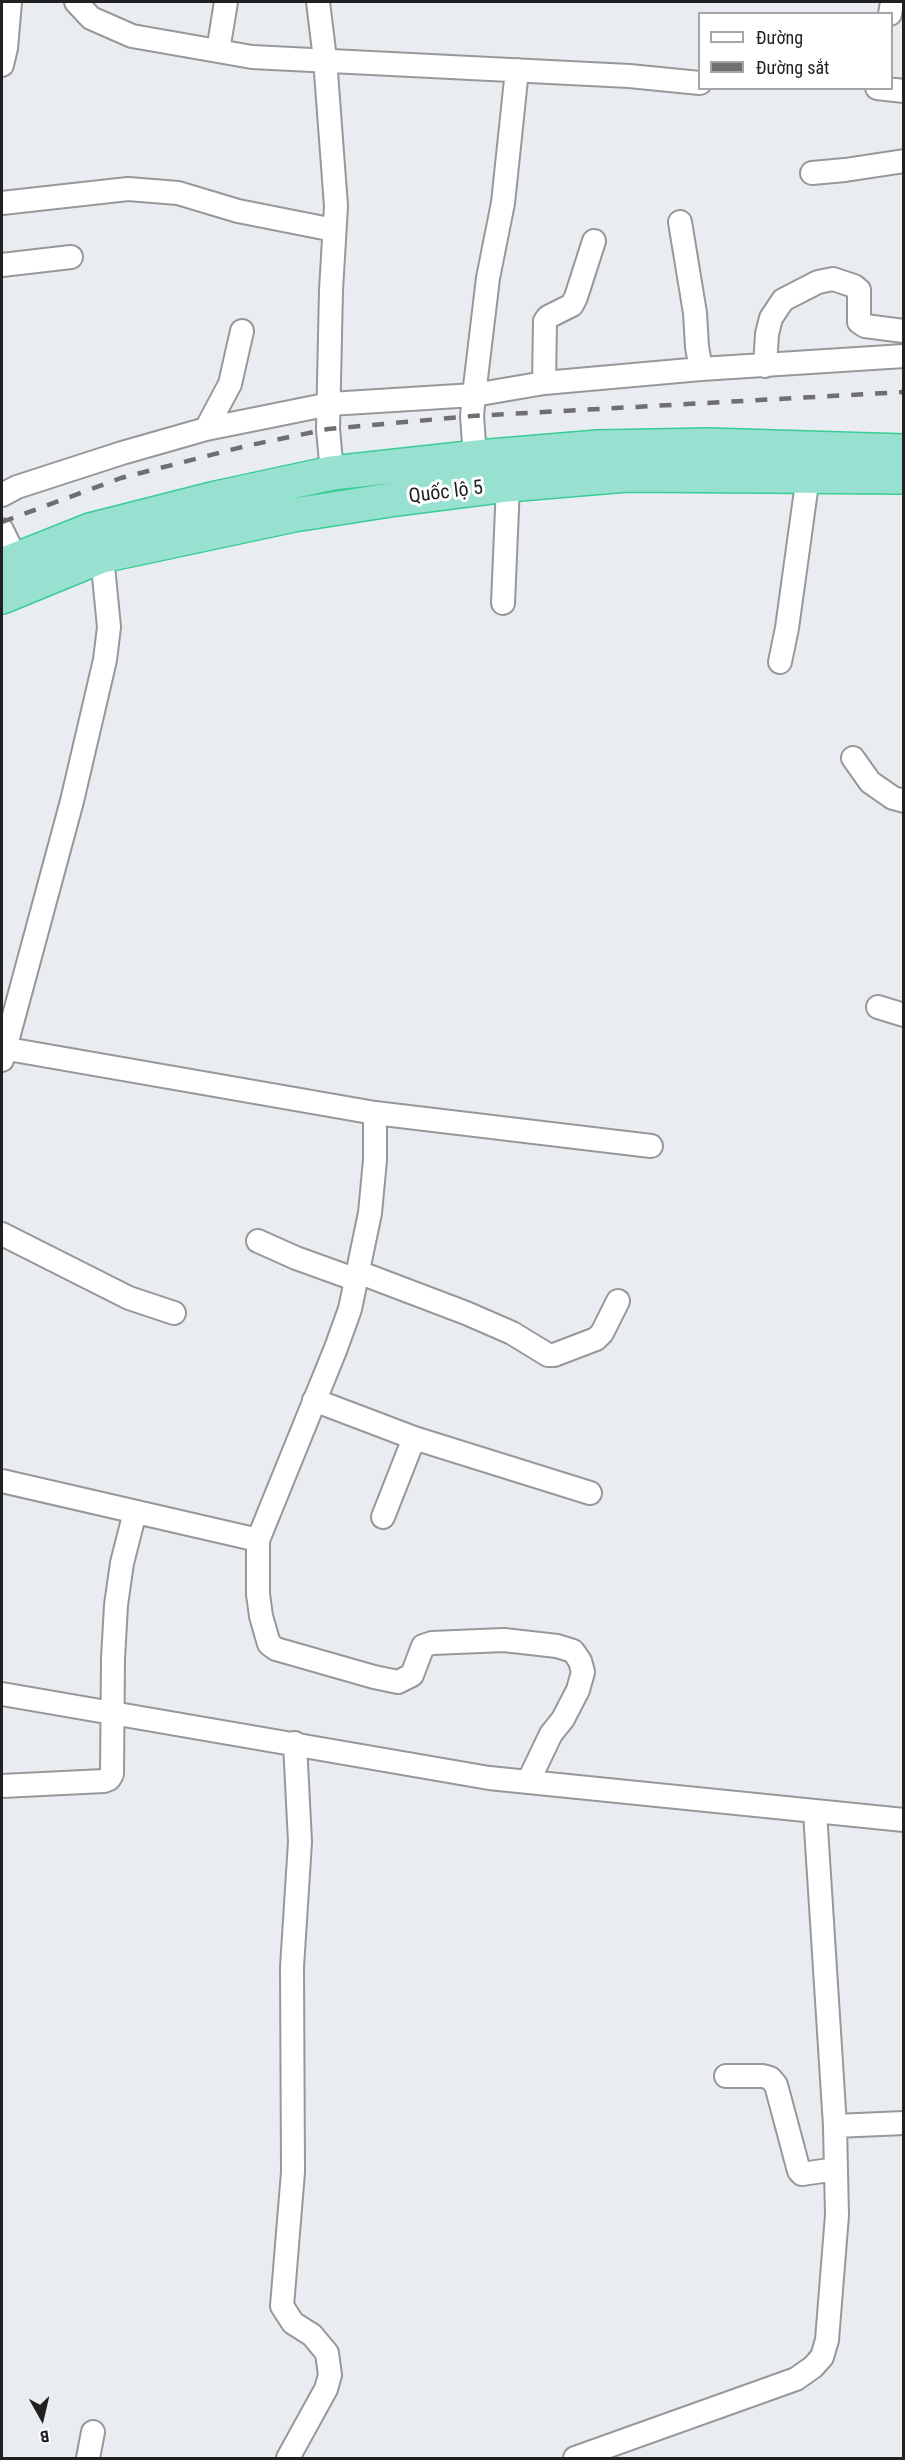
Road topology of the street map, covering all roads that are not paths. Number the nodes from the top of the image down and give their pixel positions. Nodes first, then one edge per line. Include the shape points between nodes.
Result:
1 (10, 2) edge
2 (76, 2) edge
3 (226, 2) edge
4 (318, 2) edge
5 (218, 51) junction
6 (325, 59) junction
7 (2, 65) edge
8 (517, 70) junction
9 (698, 83) edge
10 (903, 160) edge
11 (812, 173) dead end
12 (2, 203) edge
13 (680, 222) dead end
14 (334, 230) junction
15 (594, 241) dead end
16 (71, 257) dead end
17 (2, 265) edge
18 (242, 331) dead end
19 (903, 331) edge
20 (903, 356) edge
21 (765, 366) junction
22 (701, 369) junction
23 (544, 383) junction
24 (474, 395) junction
25 (330, 404) junction
26 (206, 429) junction
27 (903, 451) edge
28 (475, 457) junction
29 (332, 474) junction
30 (808, 476) junction
31 (903, 477) edge
32 (508, 485) junction
33 (2, 495) edge
34 (2, 530) edge
35 (102, 556) junction
36 (9, 562) edge
37 (2, 597) edge
38 (503, 603) dead end
39 (780, 662) dead end
40 (853, 758) dead end
41 (903, 801) edge
42 (878, 1007) dead end
43 (903, 1014) edge
44 (3, 1052) edge
45 (375, 1113) junction
46 (651, 1146) dead end
47 (2, 1234) edge
48 (258, 1241) dead end
49 (358, 1276) junction
50 (618, 1300) dead end
51 (174, 1313) dead end
52 (314, 1400) junction
53 (414, 1438) junction
54 (2, 1481) edge
55 (590, 1494) dead end
56 (135, 1512) junction
57 (383, 1517) dead end
58 (258, 1540) junction
59 (2, 1694) edge
60 (112, 1714) junction
61 (295, 1743) junction
62 (528, 1782) junction
63 (2, 1786) edge
64 (815, 1812) junction
65 (903, 1820) edge
66 (726, 2076) dead end
67 (903, 2123) edge
68 (835, 2126) junction
69 (836, 2169) junction
70 (93, 2432) dead end
71 (87, 2458) edge
72 (288, 2458) edge
73 (575, 2458) edge

1 - 7 street
2 - 5 street via 91,18 132,36
3 - 5 street
4 - 6 street
5 - 6 street via 252,57
6 - 8 street
6 - 14 street via 336,206
8 - 9 street
8 - 24 street via 503,203 488,278
10 - 11 street
12 - 14 street via 128,189 168,192
13 - 22 street
14 - 25 street
15 - 23 street via 572,305 545,321
16 - 17 street
18 - 26 street via 230,384
19 - 21 street via 865,326 860,322 859,290 833,279 818,282 783,300 771,318
20 - 21 street
21 - 22 street
22 - 23 street
23 - 24 street
24 - 25 street
24 - 28 street
25 - 26 street
25 - 29 street
26 - 33 street via 122,453
27 - 28 highway, Quốc lộ 5 via 598,447
28 - 29 highway, Quốc lộ 5
29 - 36 highway, Quốc lộ 5 via 90,530
30 - 31 highway, Quốc lộ 5
30 - 32 highway, Quốc lộ 5 via 627,474
30 - 39 street
32 - 35 highway, Quốc lộ 5 via 294,515
32 - 38 street
34 - 36 street
35 - 37 highway, Quốc lộ 5
35 - 44 street via 109,627 105,660 72,801
40 - 41 street via 870,782
42 - 43 street
44 - 45 street
45 - 46 street
45 - 49 street via 370,1213
47 - 51 street via 129,1298
48 - 49 street via 296,1258
49 - 50 street via 466,1313 512,1333 548,1355 596,1340
49 - 52 street via 336,1348
52 - 53 street
52 - 58 street
53 - 55 street
53 - 57 street
54 - 56 street
56 - 58 street
56 - 60 street via 116,1605
58 - 62 street via 261,1616 269,1644 276,1649 398,1682 412,1675 423,1646 432,1643 504,1640 573,1651 583,1672 578,1690
59 - 60 street
60 - 61 street
60 - 63 street via 110,1779
61 - 62 street
61 - 72 street via 300,1842 292,1966 292,2172 282,2306 293,2323 312,2335 327,2353 330,2375
62 - 64 street
64 - 65 street
64 - 68 street
66 - 69 street via 770,2078 776,2085 799,2171 802,2174
67 - 68 street
68 - 69 street
69 - 73 street via 835,2264 827,2340 822,2357 813,2367 796,2379
70 - 71 street

